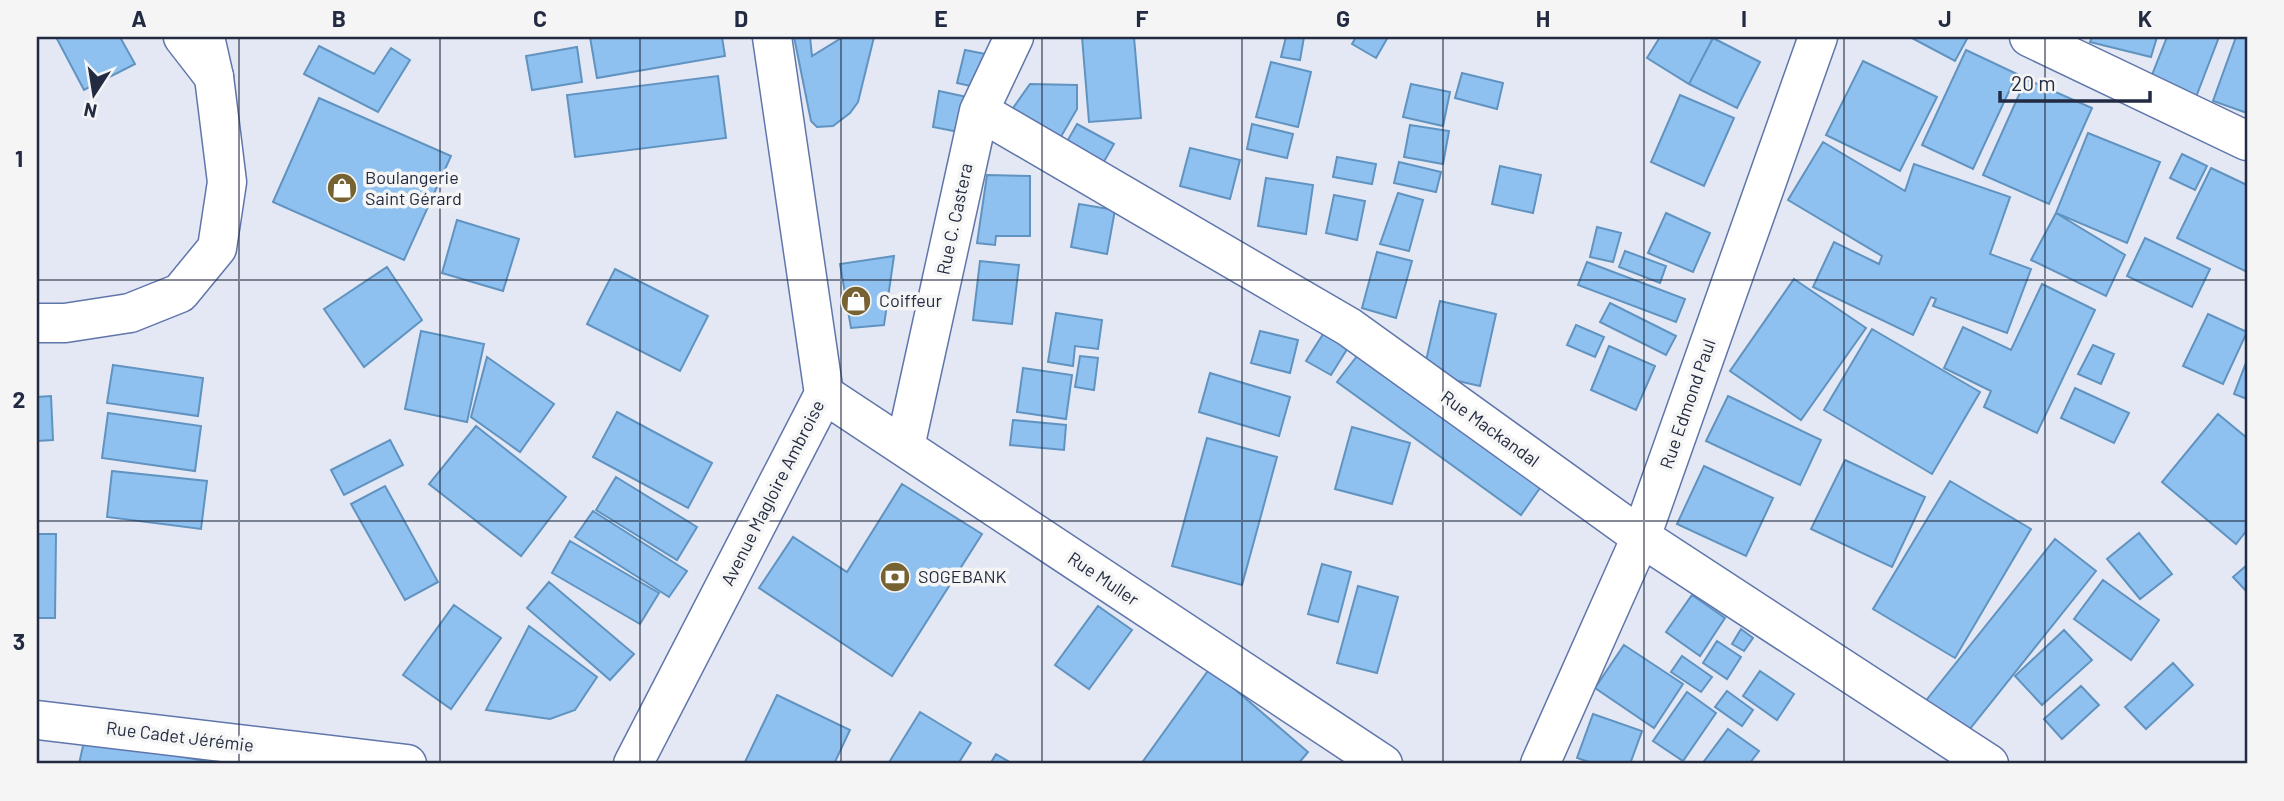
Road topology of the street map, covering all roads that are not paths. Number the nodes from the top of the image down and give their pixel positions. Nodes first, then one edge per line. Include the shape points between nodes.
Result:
1 (183, 37) edge
2 (205, 37) edge
3 (772, 37) edge
4 (1014, 37) edge
5 (1818, 37) edge
6 (2029, 37) edge
7 (214, 77) junction
8 (979, 111) junction
9 (2247, 141) edge
10 (37, 323) edge
11 (824, 394) junction
12 (905, 447) junction
13 (1641, 537) junction
14 (37, 721) edge
15 (407, 764) edge
16 (633, 764) edge
17 (1383, 764) edge
18 (1540, 764) edge
19 (1989, 764) edge

1 - 7 street
2 - 7 street
3 - 11 street, Avenue Magloire Ambroise
4 - 8 street, Rue C. Castera
5 - 13 street, Rue Edmond Paul
6 - 9 street
7 - 10 street via 227,182 217,248 180,293 130,313
8 - 12 street, Rue C. Castera
8 - 13 street, Rue Mackandal via 1349,327
11 - 12 street, Rue Muller
11 - 16 street, Avenue Magloire Ambroise
12 - 17 street, Rue Muller
13 - 18 street, Rue Edmond Paul
13 - 19 street, Rue Mackandal
14 - 15 street, Rue Cadet Jérémie

